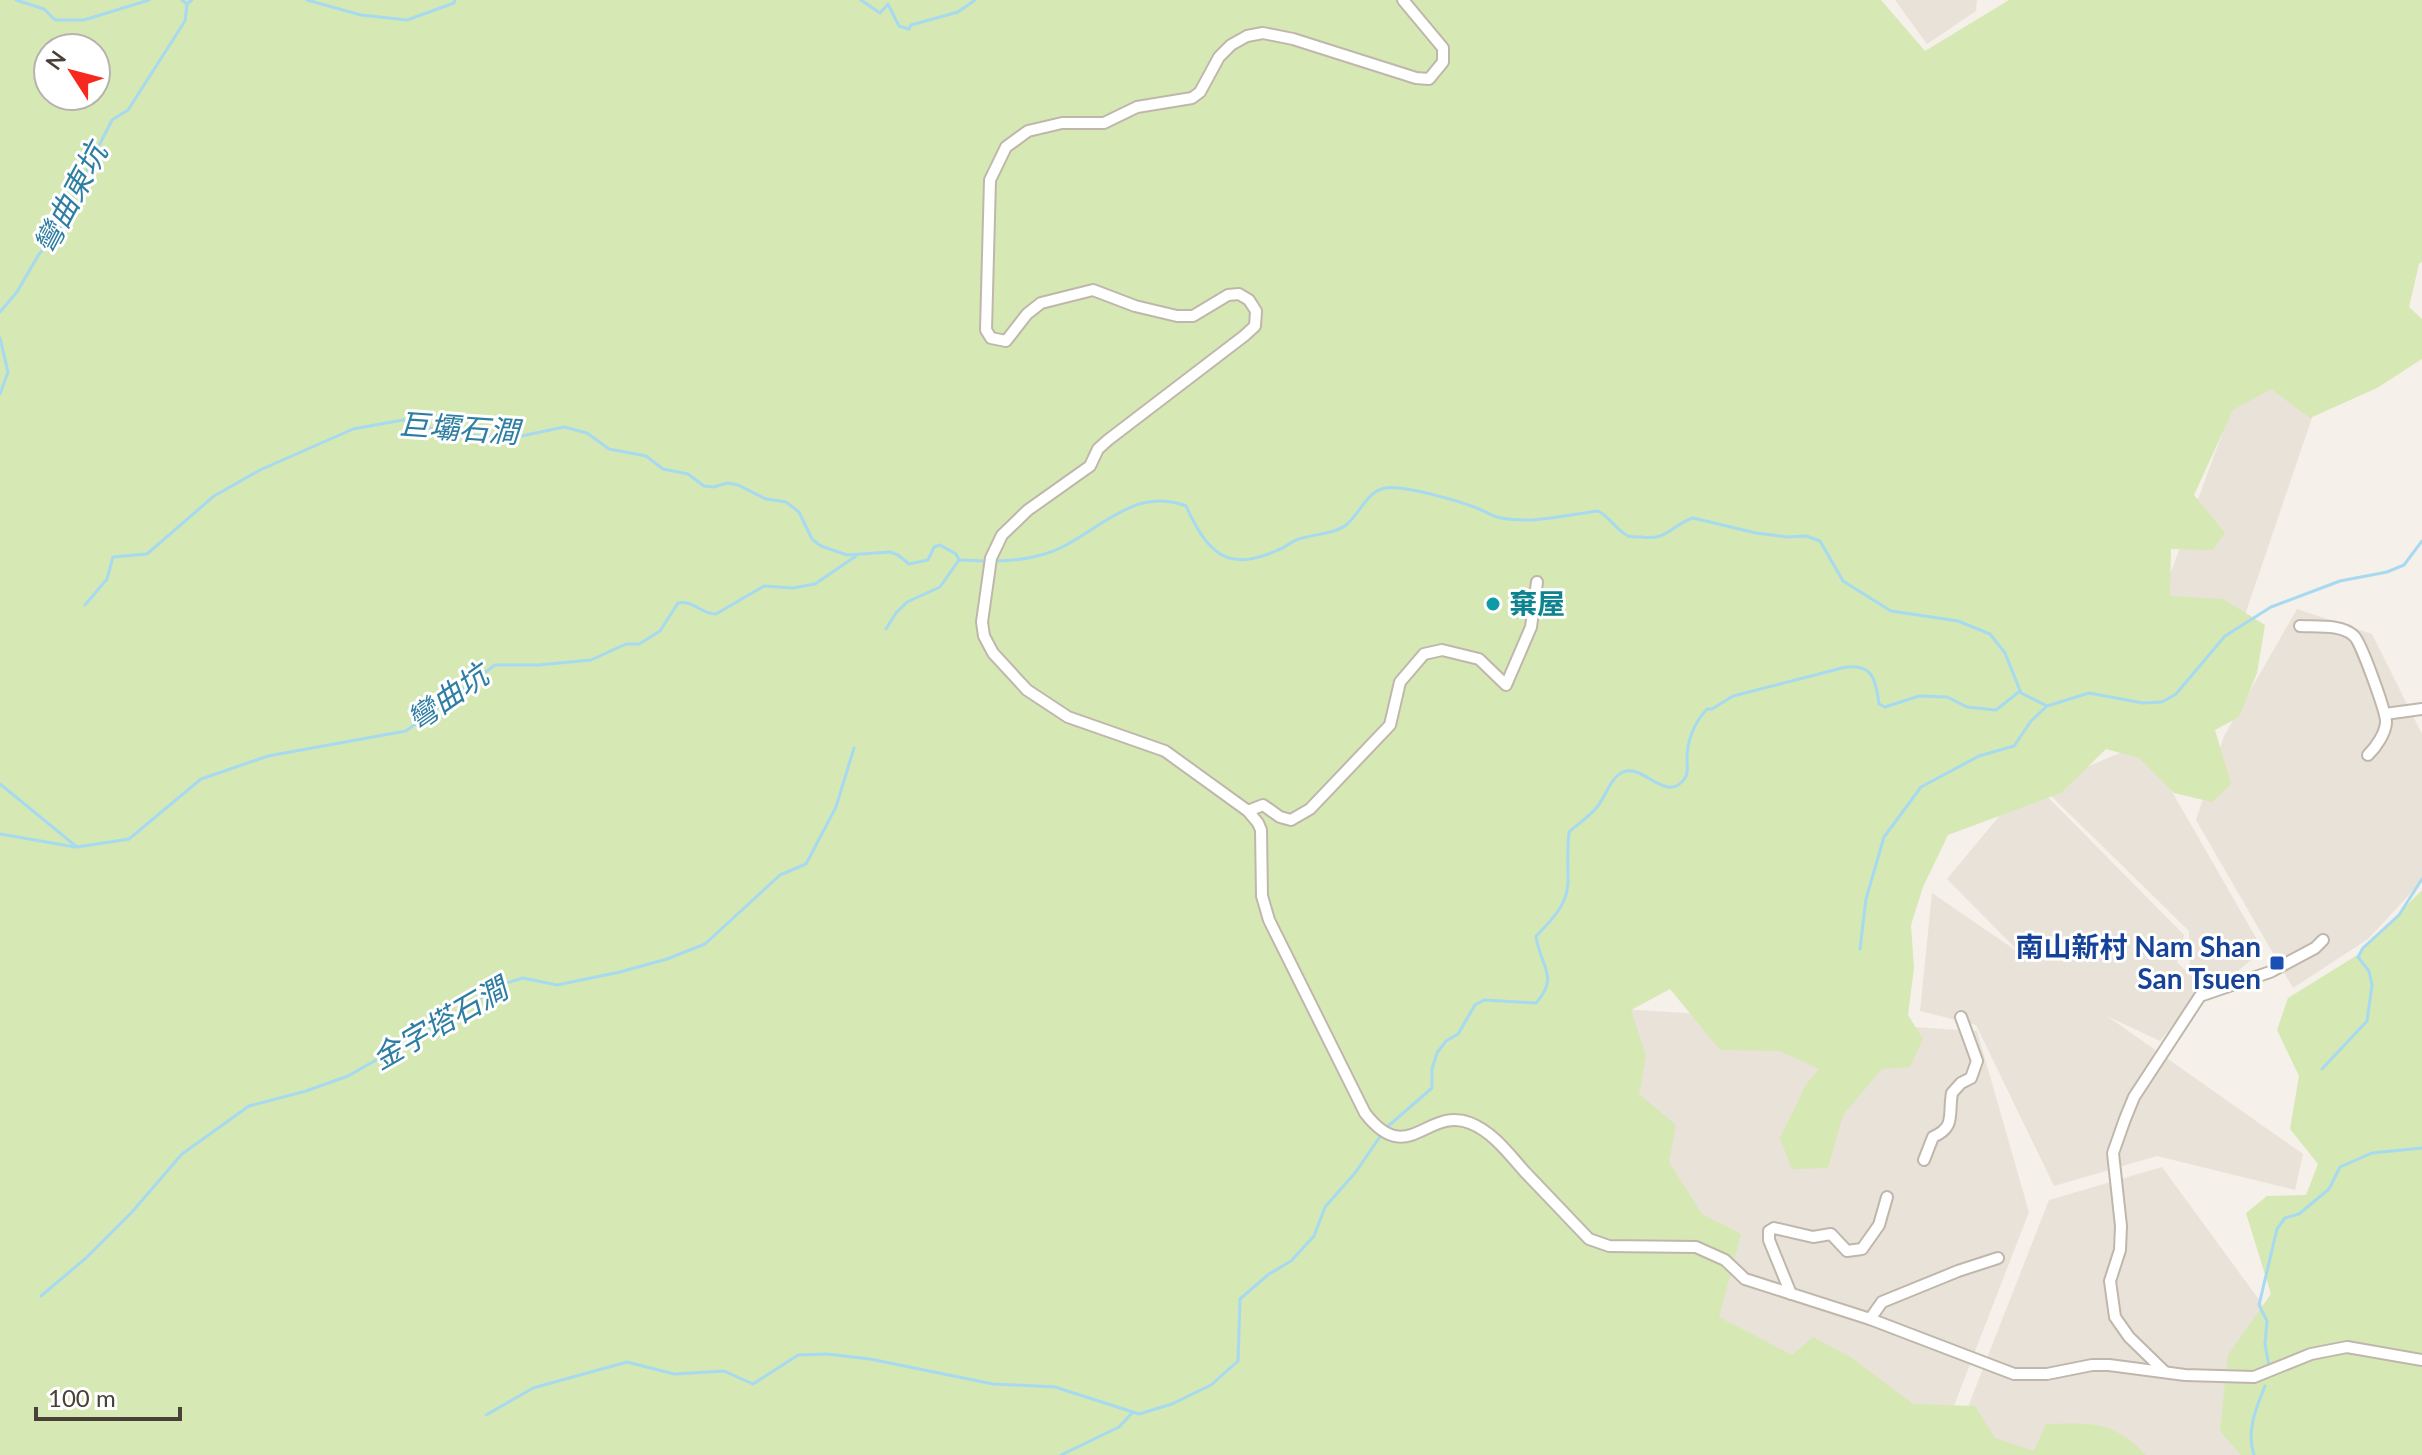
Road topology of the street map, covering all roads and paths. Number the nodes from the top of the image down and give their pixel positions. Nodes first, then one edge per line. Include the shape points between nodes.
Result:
1 (1403, 0) edge
2 (1537, 582) dead end
3 (2300, 626) dead end
4 (2422, 709) edge
5 (2385, 714) junction
6 (2368, 755) dead end
7 (1248, 811) junction
8 (2323, 940) dead end
9 (1961, 1017) dead end
10 (1924, 1160) dead end
11 (1887, 1197) dead end
12 (1998, 1258) dead end
13 (1791, 1294) junction
14 (1870, 1319) junction
15 (2422, 1360) edge
16 (2165, 1372) junction

1 - 7 street via 1443,48 1443,62 1429,79 1276,35 1247,36 1219,57 1192,98 1137,107 1104,123 1062,123 1028,131 1006,147 990,180 986,330 991,338 1006,341 1041,303 1093,290 1177,316 1193,316 1239,294 1256,311 1255,326 1244,336 1108,440 1090,466 1002,535 991,558 982,622 993,653 1027,690 1068,717 1165,751
2 - 7 street via 1531,627 1506,685 1479,659 1442,650 1424,654 1400,682 1390,725 1310,809 1291,820 1263,805
3 - 5 street via 2353,634 2367,657
4 - 5 street
5 - 6 street via 2387,722
7 - 13 street via 1261,830 1262,896 1269,920 1374,1125 1405,1138 1445,1121 1466,1121 1499,1143 1589,1239 1609,1246 1690,1245 1725,1260 1745,1279
8 - 16 street via 2270,972 2200,996 2125,1119 2113,1153 2121,1226 2110,1281 2115,1317
9 - 10 street via 1977,1061 1975,1071 1952,1093 1949,1124 1933,1137
11 - 13 street via 1879,1225 1862,1249 1847,1251 1831,1234 1769,1231
12 - 14 street via 1882,1302
13 - 14 street
14 - 16 street via 2014,1374 2092,1365
15 - 16 street via 2347,1347 2311,1354 2254,1377

